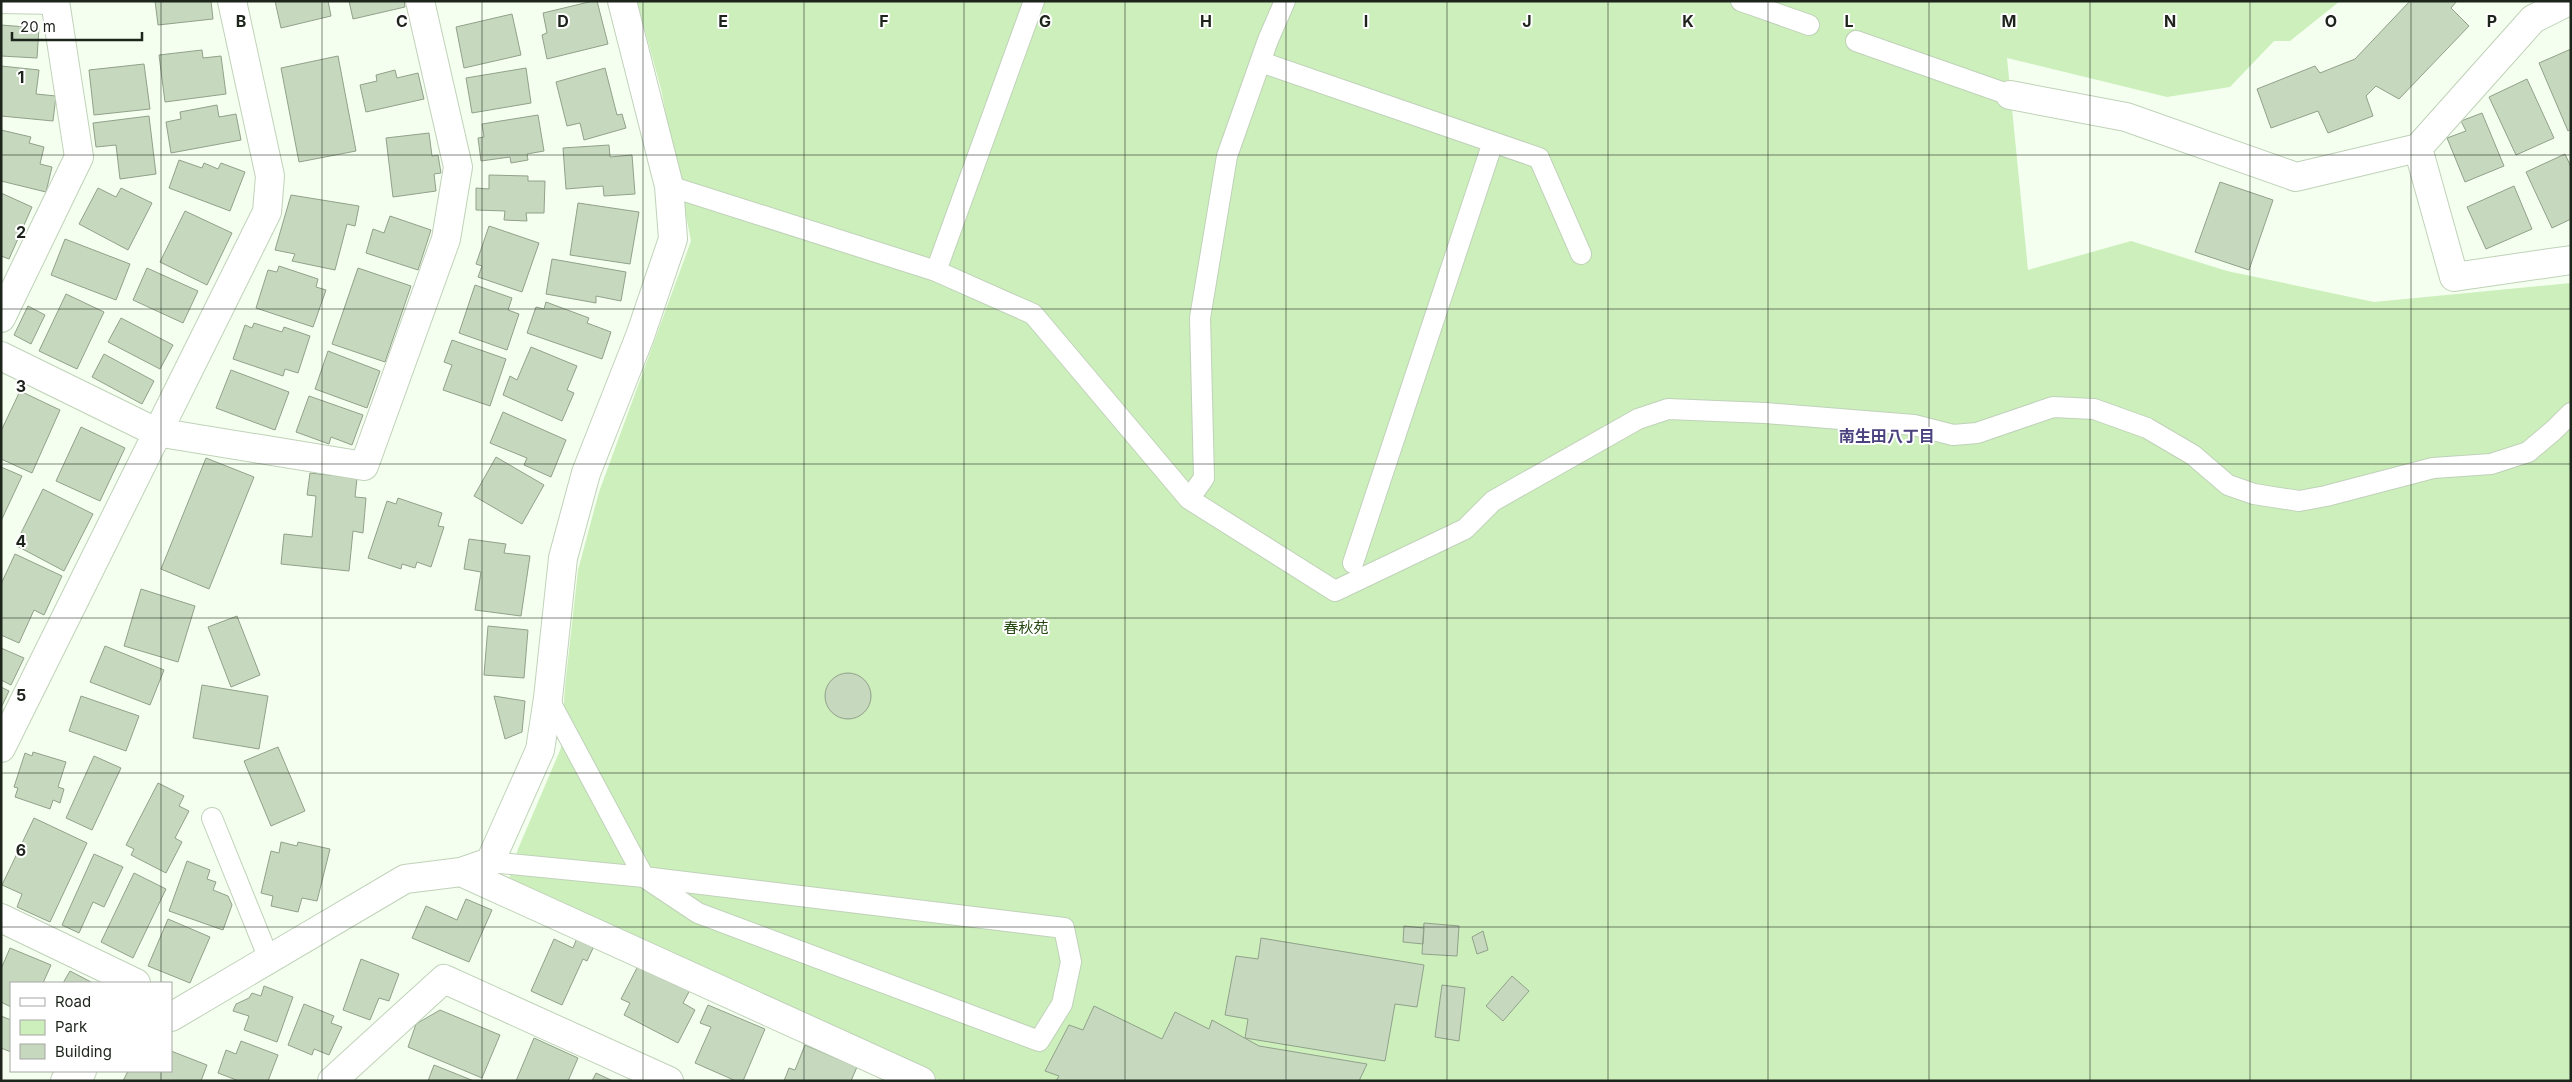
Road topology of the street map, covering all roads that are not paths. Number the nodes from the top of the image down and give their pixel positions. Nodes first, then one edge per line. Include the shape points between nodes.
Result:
1 (232, 1) edge
2 (420, 1) edge
3 (622, 1) edge
4 (1034, 1) edge
5 (1285, 1) edge
6 (1741, 1) edge
7 (2569, 1) edge
8 (1, 2) edge
9 (56, 3) edge
10 (2527, 10) edge
11 (1810, 25) dead end
12 (1856, 41) dead end
13 (1261, 62) junction
14 (2010, 94) joint
15 (1493, 142) junction
16 (2418, 148) junction
17 (669, 186) junction
18 (1581, 254) dead end
19 (2571, 260) edge
20 (936, 272) junction
21 (1, 318) edge
22 (1, 356) edge
23 (2571, 413) edge
24 (156, 432) junction
25 (1189, 499) junction
26 (1353, 563) dead end
27 (548, 698) junction
28 (1, 748) edge
29 (212, 818) dead end
30 (490, 862) junction
31 (461, 872) junction
32 (644, 876) junction
33 (1, 918) edge
34 (269, 959) junction
35 (134, 982) edge
36 (176, 1009) edge
37 (80, 1072) edge
38 (65, 1081) edge
39 (332, 1081) edge
40 (669, 1081) edge
41 (921, 1081) edge

1 - 24 street via 270,176 267,212
2 - 24 street via 458,167 446,239 364,466
3 - 17 street
4 - 20 lane
5 - 13 lane
6 - 11 lane
7 - 10 street
8 - 9 lane
9 - 21 street via 79,158
10 - 16 street
12 - 14 lane
13 - 15 lane
13 - 25 lane via 1227,156 1200,318 1204,478
14 - 16 street via 2126,117 2296,177
15 - 18 lane via 1539,158
15 - 26 lane
16 - 19 street via 2454,277
17 - 20 lane
17 - 27 street via 672,239 640,336 586,474 563,558
20 - 25 lane via 1033,314
22 - 24 street
23 - 25 lane via 2528,452 2491,464 2433,468 2299,501 2228,486 2193,455 2147,428 2094,409 2053,407 1977,433 1953,435 1914,425 1765,413 1668,410 1638,419 1493,501 1465,529 1334,591
24 - 28 street
27 - 30 street via 540,750
27 - 32 lane
29 - 34 lane
30 - 31 street
30 - 32 lane
31 - 34 street via 405,879
31 - 41 street
32 - 32 lane via 698,914 1039,1042 1062,1004 1071,962 1064,928
33 - 35 street
34 - 36 street
37 - 38 street
39 - 40 street via 444,980

